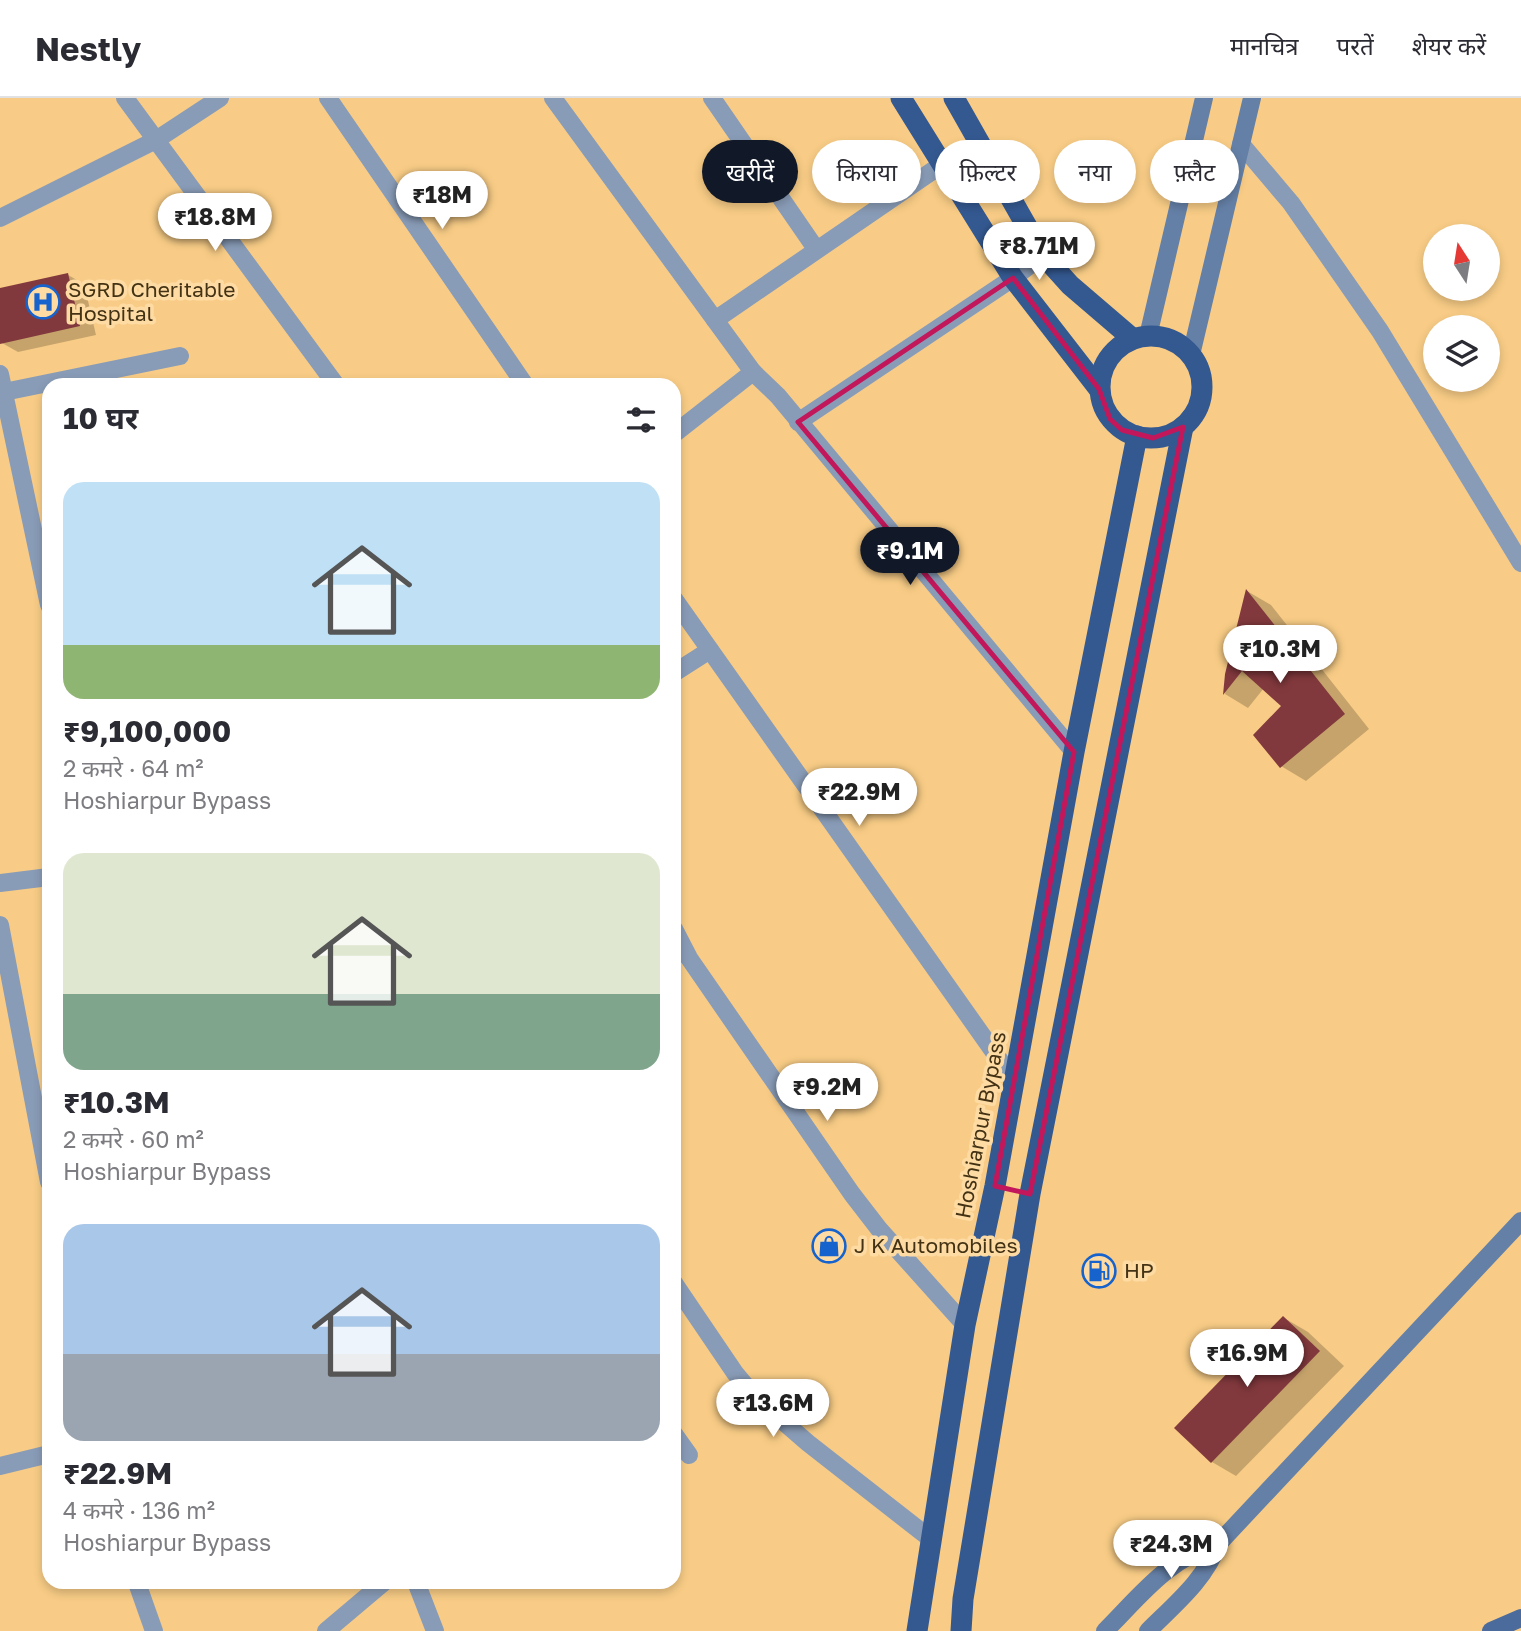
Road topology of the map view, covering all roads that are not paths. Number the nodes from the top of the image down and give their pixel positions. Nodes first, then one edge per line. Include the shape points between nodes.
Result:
1 (125, 98) edge
2 (220, 98) edge
3 (328, 98) edge
4 (553, 98) edge
5 (712, 98) edge
6 (901, 98) edge
7 (954, 98) edge
8 (1204, 98) edge
9 (1252, 98) edge
10 (156, 140) junction
11 (1241, 144) junction
12 (935, 156) edge
13 (935, 170) edge
14 (965, 203) edge
15 (0, 218) edge
16 (816, 249) junction
17 (1043, 255) junction
18 (1013, 278) junction
19 (715, 320) junction
20 (1141, 337) junction
21 (1191, 355) junction
22 (180, 356) dead end
23 (753, 372) junction
24 (0, 374) edge
25 (72, 378) edge
26 (331, 378) edge
27 (519, 378) edge
28 (42, 384) edge
29 (1099, 389) junction
30 (4, 392) junction
31 (798, 422) junction
32 (1183, 427) junction
33 (681, 429) edge
34 (1137, 436) junction
35 (1521, 563) edge
36 (42, 572) edge
37 (681, 609) edge
38 (710, 650) junction
39 (681, 669) edge
40 (1074, 752) junction
41 (42, 878) edge
42 (0, 883) edge
43 (0, 925) edge
44 (681, 945) edge
45 (1013, 1079) junction
46 (42, 1145) edge
47 (995, 1186) junction
48 (1030, 1194) junction
49 (1521, 1221) edge
50 (681, 1293) edge
51 (965, 1325) junction
52 (681, 1444) edge
53 (689, 1455) dead end
54 (42, 1456) edge
55 (0, 1466) edge
56 (932, 1540) junction
57 (1218, 1544) junction
58 (139, 1589) edge
59 (376, 1589) edge
60 (419, 1589) edge
61 (1521, 1618) edge
62 (154, 1631) edge
63 (326, 1631) edge
64 (435, 1631) edge
65 (917, 1631) edge
66 (961, 1631) edge
67 (1105, 1631) edge
68 (1147, 1631) edge
69 (1490, 1631) edge

1 - 10 street
2 - 10 street
3 - 27 street
4 - 19 street
5 - 16 street
6 - 12 highway
7 - 17 highway
8 - 20 main road
9 - 11 main road
10 - 15 street
10 - 26 street
11 - 21 main road
11 - 35 street via 1291,203 1380,331
13 - 16 street
14 - 18 highway
16 - 19 street
17 - 18 street
17 - 20 highway via 1070,285
18 - 29 highway
18 - 31 street
19 - 23 street
20 - 21 highway via 1164,337
20 - 29 highway via 1108,358
21 - 32 highway via 1202,384 1194,415
22 - 25 street
23 - 31 street
23 - 33 street
24 - 30 street
28 - 30 street
29 - 34 highway via 1110,419
30 - 36 street
31 - 40 street
32 - 34 highway via 1161,437
32 - 48 highway
34 - 40 highway, Hoshiarpur Bypass
37 - 38 street
38 - 39 street
38 - 45 street
40 - 45 highway, Hoshiarpur Bypass
41 - 42 street
43 - 46 street
44 - 51 street via 878,1229
45 - 47 highway, Hoshiarpur Bypass
47 - 48 highway
47 - 51 highway, Hoshiarpur Bypass
48 - 66 highway
49 - 57 main road
50 - 56 street via 755,1397
51 - 56 highway, Hoshiarpur Bypass
52 - 53 street
54 - 55 street
56 - 65 highway, Hoshiarpur Bypass
57 - 67 main road via 1198,1550 1166,1570
57 - 68 main road via 1204,1574
58 - 62 street
59 - 63 street
60 - 64 street
61 - 69 main road

